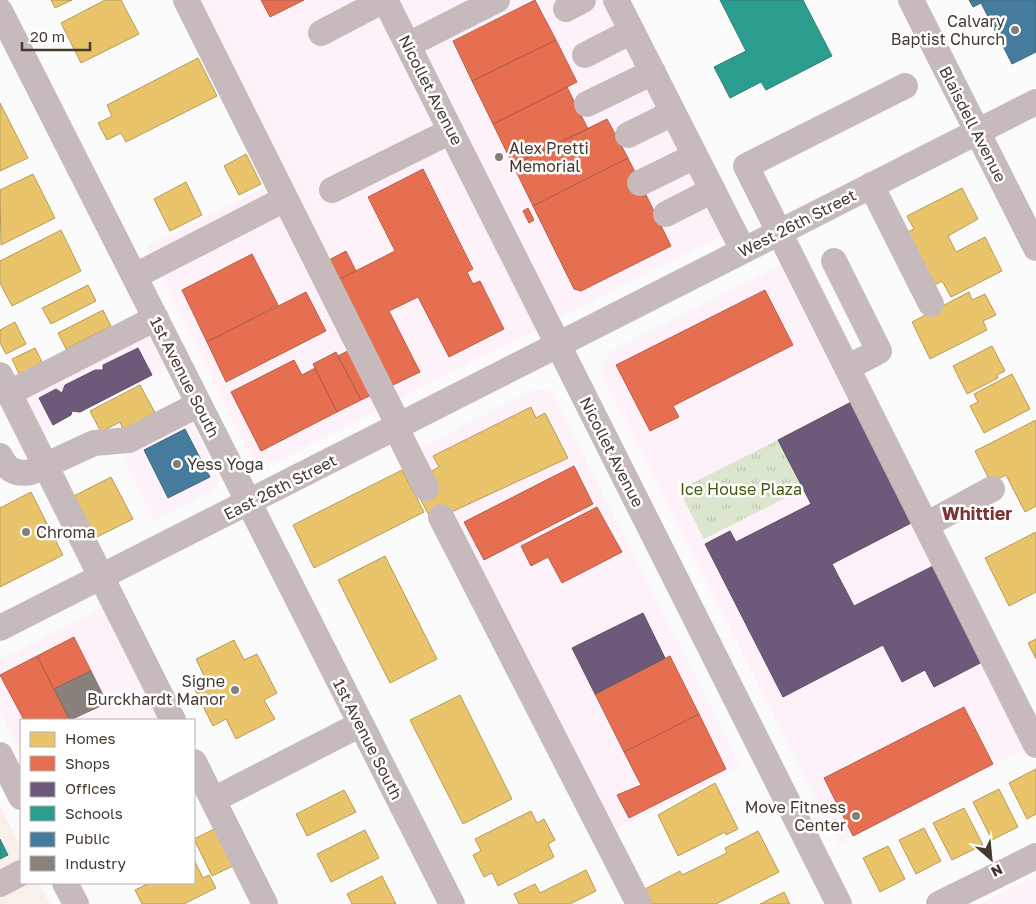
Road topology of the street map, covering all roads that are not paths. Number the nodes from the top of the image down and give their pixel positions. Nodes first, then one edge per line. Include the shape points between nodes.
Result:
1 (186, 0) edge
2 (385, 0) edge
3 (497, 0) edge
4 (616, 0) edge
5 (911, 0) edge
6 (0, 11) edge
7 (632, 31) junction
8 (321, 33) dead end
9 (408, 45) junction
10 (585, 54) dead end
11 (653, 72) junction
12 (905, 86) dead end
13 (1036, 102) edge
14 (587, 104) dead end
15 (674, 112) junction
16 (451, 131) junction
17 (977, 132) junction
18 (628, 135) dead end
19 (695, 156) junction
20 (640, 183) dead end
21 (871, 185) junction
22 (332, 190) dead end
23 (713, 190) junction
24 (286, 199) junction
25 (666, 214) dead end
26 (779, 232) junction
27 (1035, 242) edge
28 (743, 250) junction
29 (834, 260) dead end
30 (135, 276) junction
31 (931, 304) dead end
32 (156, 318) junction
33 (558, 344) junction
34 (847, 368) junction
35 (5, 384) edge
36 (199, 404) junction
37 (398, 427) junction
38 (0, 456) edge
39 (46, 467) junction
40 (426, 488) dead end
41 (992, 489) dead end
42 (249, 503) junction
43 (441, 517) dead end
44 (926, 525) junction
45 (101, 578) junction
46 (0, 628) edge
47 (172, 719) edge
48 (361, 724) junction
49 (1034, 736) edge
50 (0, 755) edge
51 (195, 764) edge
52 (20, 795) edge
53 (213, 800) junction
54 (1036, 856) edge
55 (20, 874) edge
56 (0, 884) edge
57 (66, 884) edge
58 (956, 900) edge
59 (76, 904) edge
60 (265, 904) edge
61 (452, 904) edge
62 (639, 904) edge
63 (839, 904) edge

1 - 24 street
2 - 8 street
2 - 9 street, Nicollet Avenue
3 - 9 street
4 - 7 street
5 - 17 street, Blaisdell Avenue
6 - 30 street, 1st Avenue South
7 - 10 street
7 - 11 street
9 - 16 street, Nicollet Avenue
11 - 14 street
11 - 15 street
12 - 26 street via 746,166
13 - 17 street, West 26th Street
15 - 18 street
15 - 19 street
16 - 22 street
16 - 33 street, Nicollet Avenue
17 - 21 street, West 26th Street
17 - 27 street, Blaisdell Avenue
19 - 20 street
19 - 23 street
21 - 26 street, West 26th Street
21 - 31 street
23 - 25 street
23 - 28 street
24 - 30 street
24 - 37 street
26 - 28 street, West 26th Street
26 - 34 street
28 - 33 street, West 26th Street
29 - 34 street via 879,351
30 - 32 street, 1st Avenue South
32 - 35 street
32 - 36 street, 1st Avenue South
33 - 37 street, East 26th Street
33 - 63 street, Nicollet Avenue
34 - 44 street
35 - 39 street
36 - 39 street via 129,440 94,443
36 - 42 street, 1st Avenue South
37 - 40 street
37 - 42 street, East 26th Street
38 - 39 street via 7,467 20,474
39 - 45 street
41 - 44 street
42 - 45 street, East 26th Street
42 - 48 street, 1st Avenue South
43 - 62 street
44 - 49 street
45 - 46 street, East 26th Street
45 - 47 street
48 - 53 street
48 - 61 street, 1st Avenue South
50 - 52 street
51 - 53 street
53 - 60 street
54 - 58 street
55 - 56 street
57 - 59 street

